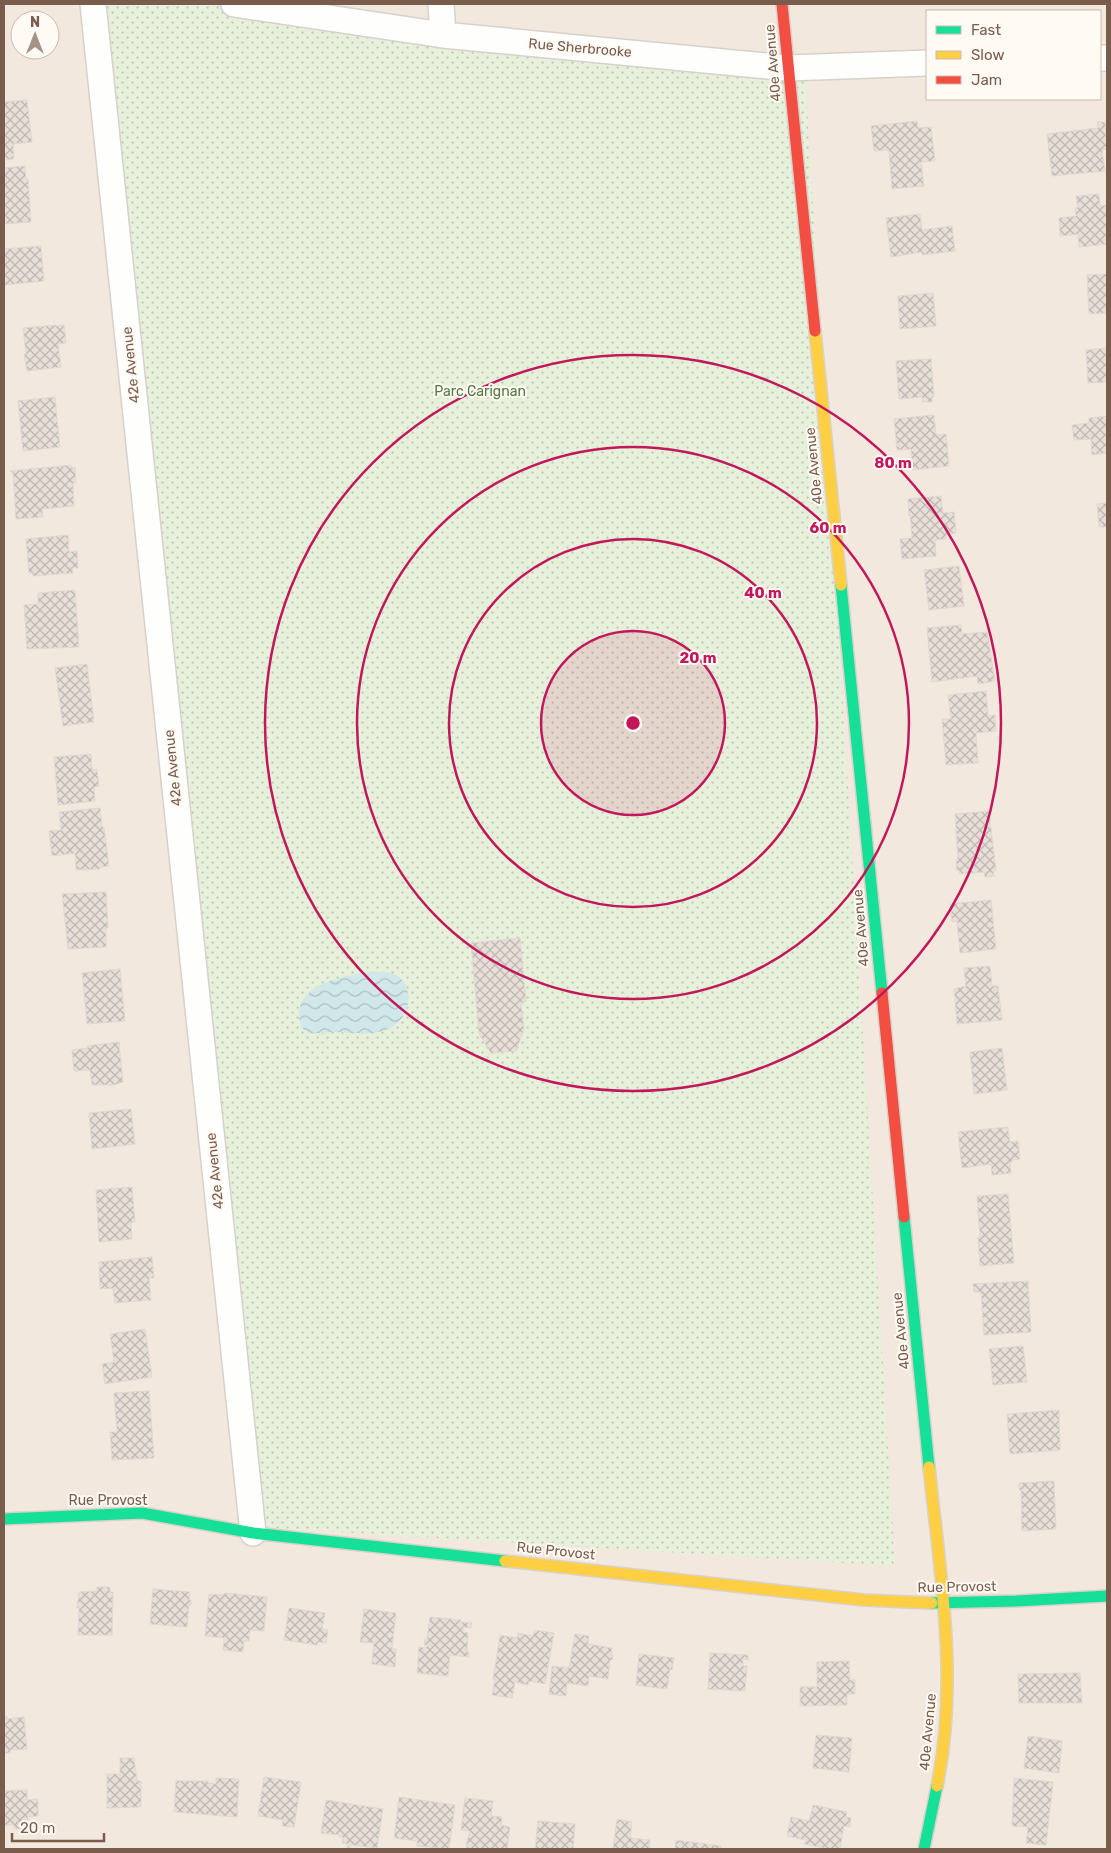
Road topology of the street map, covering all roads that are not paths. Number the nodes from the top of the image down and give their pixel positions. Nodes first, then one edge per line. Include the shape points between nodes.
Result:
1 (93, 4) edge
2 (234, 4) edge
3 (441, 4) edge
4 (782, 4) edge
5 (443, 35) junction
6 (926, 63) edge
7 (788, 68) junction
8 (4, 1519) edge
9 (253, 1532) junction
10 (1107, 1596) edge
11 (943, 1603) junction
12 (924, 1849) edge

1 - 9 street, 42e Avenue
2 - 5 street, Rue Sherbrooke
3 - 5 street
4 - 7 street, 40e Avenue
5 - 7 street, Rue Sherbrooke
6 - 7 street, Rue Sherbrooke
7 - 11 street, 40e Avenue
8 - 9 street, Rue Provost via 142,1512
9 - 11 street, Rue Provost via 864,1600
10 - 11 street, Rue Provost
11 - 12 street, 40e Avenue via 947,1645 946,1717 938,1786

